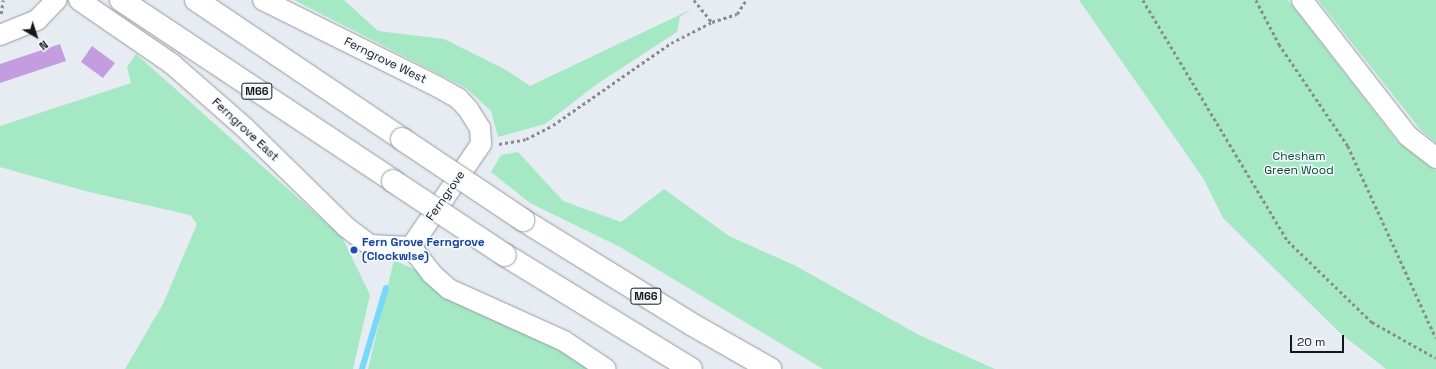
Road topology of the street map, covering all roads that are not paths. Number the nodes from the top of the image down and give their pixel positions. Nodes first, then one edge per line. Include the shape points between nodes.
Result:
1 (56, 0) edge
2 (79, 0) edge
3 (121, 0) edge
4 (196, 0) edge
5 (263, 0) edge
6 (1302, 0) edge
7 (0, 35) edge
8 (481, 144) joint
9 (1436, 158) edge
10 (411, 247) junction
11 (606, 369) edge
12 (691, 369) edge
13 (770, 369) edge

1 - 7 street via 37,20
2 - 10 street, Ferngrove East via 172,64 245,128 352,231 370,245
3 - 12 highway, M66, bridge via 505,255
4 - 13 highway, M66, bridge via 524,220 693,325
5 - 8 street, Ferngrove West via 458,98 480,128
6 - 9 street via 1408,136
8 - 10 street, Ferngrove
10 - 11 street via 431,273 449,289 564,341

